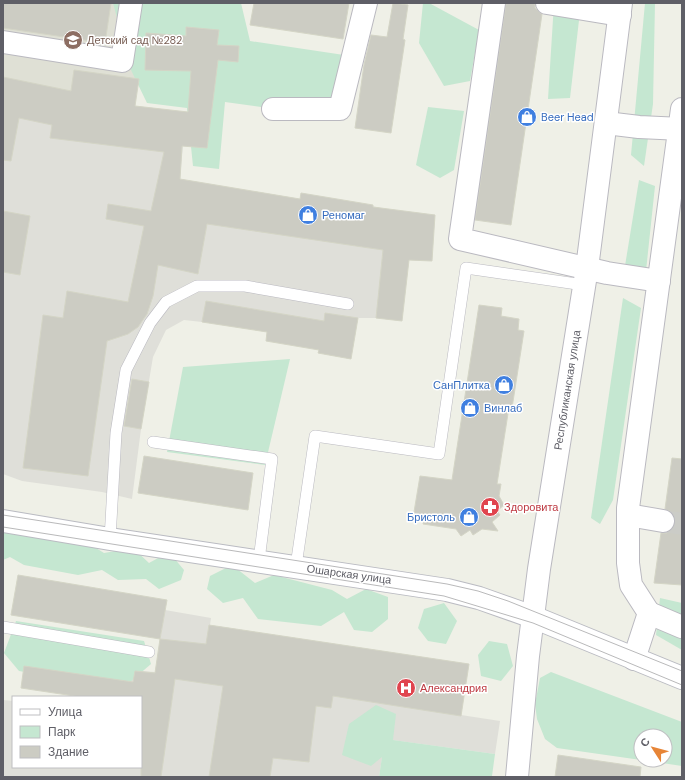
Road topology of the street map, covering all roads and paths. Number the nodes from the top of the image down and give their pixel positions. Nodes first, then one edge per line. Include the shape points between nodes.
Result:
1 (131, 3) edge
2 (366, 3) edge
3 (494, 3) edge
4 (547, 3) edge
5 (620, 9) edge
6 (3, 42) edge
7 (272, 109) dead end
8 (681, 122) edge
9 (606, 123) junction
10 (586, 276) junction
11 (659, 281) junction
12 (348, 304) dead end
13 (153, 442) dead end
14 (628, 515) junction
15 (663, 521) tunnel mouth
16 (3, 524) edge
17 (110, 539) junction
18 (259, 560) junction
19 (296, 566) junction
20 (649, 613) junction
21 (533, 617) junction
22 (3, 627) edge
23 (682, 627) edge
24 (149, 652) dead end
25 (634, 659) junction
26 (682, 678) edge
27 (517, 777) edge

1 - 6 street via 122,62
2 - 7 street via 340,109
3 - 10 street via 460,240
4 - 5 street
5 - 9 street, Республиканская улица
8 - 9 street via 639,127
8 - 11 street
9 - 10 street, Республиканская улица
10 - 11 street via 607,273
10 - 19 lane via 466,268 439,454 315,436
10 - 21 street, Республиканская улица
11 - 14 street
12 - 17 lane via 244,286 197,286 166,302 150,323 126,370 116,433
13 - 18 lane via 272,459
14 - 15 street
14 - 20 street via 628,563 631,585
16 - 17 street, Ошарская улица
17 - 18 street, Ошарская улица
18 - 19 street, Ошарская улица
19 - 21 street, Ошарская улица via 447,590
20 - 23 street
20 - 25 street
21 - 25 street, Ошарская улица
21 - 27 street, Республиканская улица
22 - 24 lane
25 - 26 street, Ошарская улица

